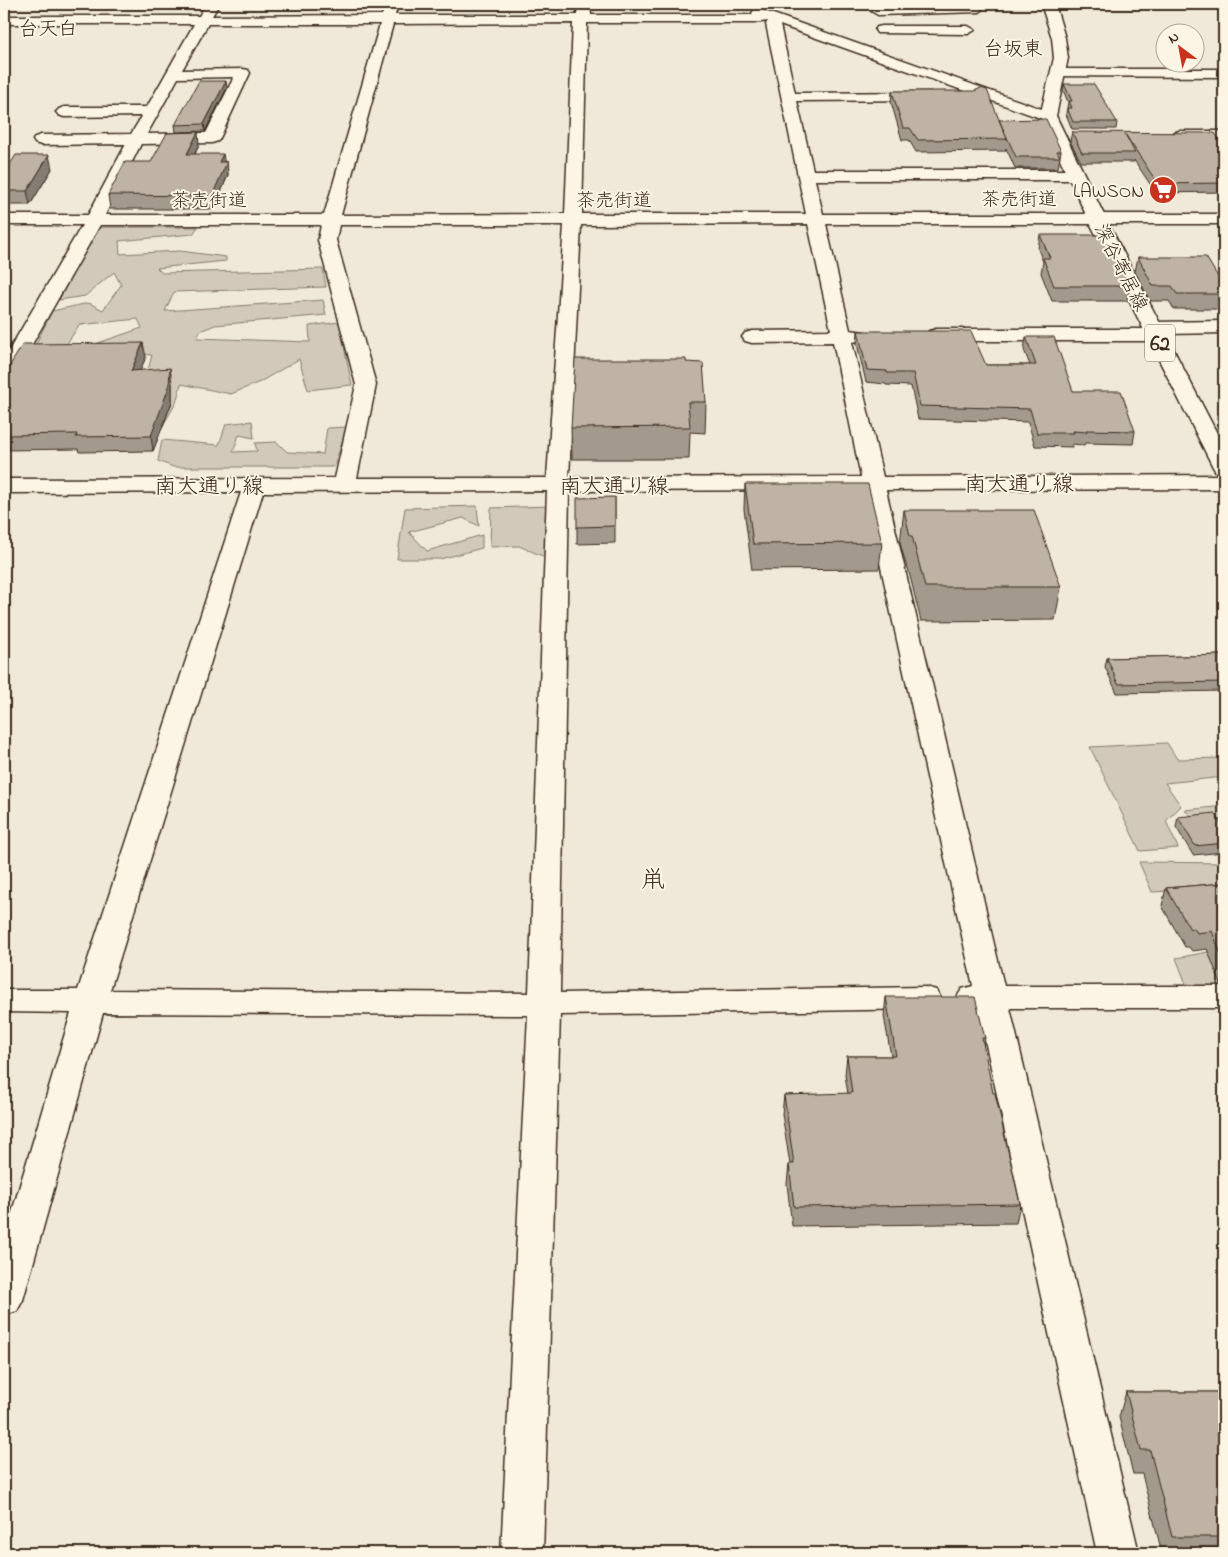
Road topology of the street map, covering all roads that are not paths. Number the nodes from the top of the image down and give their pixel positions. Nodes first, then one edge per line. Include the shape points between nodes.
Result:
1 (212, 4) edge
2 (392, 4) edge
3 (512, 4) edge
4 (584, 4) edge
5 (1048, 4) edge
6 (742, 7) dead end
7 (877, 7) edge
8 (19, 9) dead end
9 (975, 9) dead end
10 (772, 18) junction
11 (203, 20) junction
12 (387, 20) junction
13 (488, 20) junction
14 (580, 20) junction
15 (6, 22) edge
16 (882, 30) junction
17 (968, 30) dead end
18 (888, 58) junction
19 (1058, 73) junction
20 (1224, 73) edge
21 (172, 74) junction
22 (789, 96) junction
23 (991, 96) junction
24 (152, 111) junction
25 (64, 112) dead end
26 (1048, 116) junction
27 (1057, 136) junction
28 (1077, 136) edge
29 (1165, 136) edge
30 (1224, 136) edge
31 (41, 140) dead end
32 (135, 140) junction
33 (806, 175) junction
34 (1076, 175) junction
35 (1097, 219) junction
36 (1224, 219) edge
37 (4, 220) edge
38 (94, 220) junction
39 (331, 220) junction
40 (573, 220) junction
41 (817, 220) junction
42 (1224, 327) edge
43 (1154, 331) junction
44 (920, 335) edge
45 (841, 336) junction
46 (880, 336) edge
47 (752, 337) dead end
48 (4, 376) edge
49 (1224, 467) edge
50 (1224, 482) edge
51 (254, 484) junction
52 (344, 484) junction
53 (874, 484) junction
54 (558, 485) junction
55 (4, 486) edge
56 (990, 997) junction
57 (1224, 997) edge
58 (91, 1000) junction
59 (4, 1001) edge
60 (544, 1004) junction
61 (4, 1300) edge
62 (522, 1553) edge
63 (1118, 1553) edge

1 - 11 street
2 - 12 street
3 - 13 street
4 - 14 street via 584,16
5 - 19 street via 1061,49
6 - 10 street
7 - 9 street
7 - 16 street
8 - 15 street
10 - 14 street
10 - 18 street
10 - 22 street
11 - 12 street
11 - 15 street
11 - 21 street
12 - 13 street
12 - 39 street
13 - 14 street
14 - 40 street
16 - 17 street
16 - 18 street
18 - 23 street
19 - 20 street
19 - 26 street
21 - 24 street
21 - 32 street via 243,74 212,138
22 - 23 street
22 - 33 street
23 - 26 street
24 - 25 street
24 - 32 street
26 - 27 street, 深谷寄居線 / 62
27 - 28 street
27 - 34 street, 深谷寄居線 / 62
29 - 30 street
31 - 32 street
32 - 38 street
33 - 34 street
33 - 41 street
34 - 35 street, 深谷寄居線 / 62
35 - 36 street, 茶売街道
35 - 41 street, 茶売街道
35 - 43 street, 深谷寄居線 / 62
37 - 38 street, 茶売街道
38 - 39 street, 茶売街道
38 - 48 street
39 - 40 street, 茶売街道
39 - 52 street via 327,240 366,385
40 - 41 street, 茶売街道
40 - 54 street
41 - 45 street
42 - 43 street
43 - 44 street
43 - 49 street, 深谷寄居線 / 62
45 - 46 street
45 - 47 street
45 - 53 street
50 - 53 street, 南大通り線
51 - 52 street, 南大通り線
51 - 55 street, 南大通り線
51 - 58 street
52 - 54 street, 南大通り線
53 - 54 street, 南大通り線
53 - 56 street
54 - 60 street
56 - 57 street
56 - 60 street
56 - 63 street
58 - 59 street
58 - 60 street
58 - 61 street
60 - 62 street

